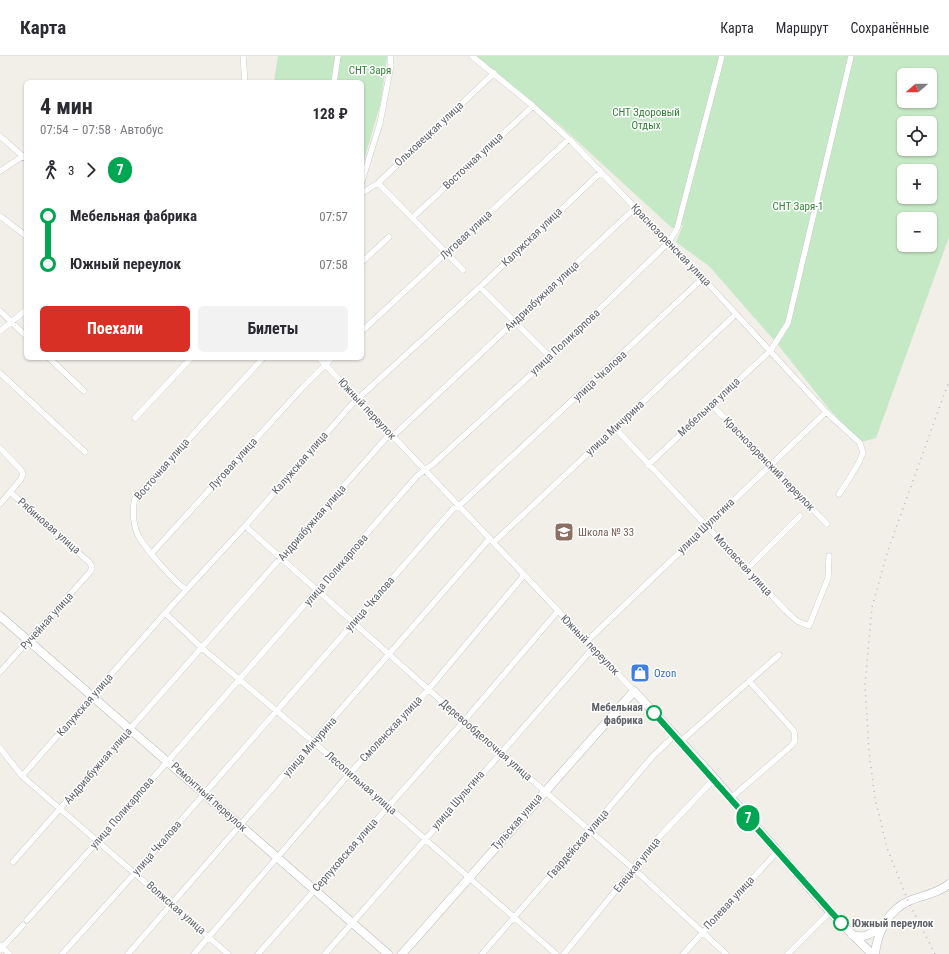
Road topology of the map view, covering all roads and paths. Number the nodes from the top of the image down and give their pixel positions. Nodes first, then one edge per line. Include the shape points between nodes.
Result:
1 (243, 56) edge
2 (338, 56) edge
3 (390, 56) edge
4 (472, 56) edge
5 (722, 56) edge
6 (851, 56) edge
7 (494, 73) junction
8 (245, 80) edge
9 (334, 80) edge
10 (534, 106) junction
11 (0, 136) edge
12 (569, 139) junction
13 (24, 156) edge
14 (24, 158) edge
15 (0, 171) edge
16 (601, 172) junction
17 (364, 175) edge
18 (378, 183) junction
19 (364, 190) edge
20 (635, 208) junction
21 (0, 216) edge
22 (413, 217) junction
23 (24, 234) edge
24 (389, 237) dead end
25 (668, 243) junction
26 (446, 253) junction
27 (364, 260) edge
28 (464, 270) dead end
29 (703, 278) junction
30 (480, 287) junction
31 (0, 311) edge
32 (24, 312) edge
33 (736, 314) junction
34 (12, 322) junction
35 (514, 322) junction
36 (364, 329) edge
37 (0, 332) edge
38 (24, 334) edge
39 (771, 350) junction
40 (550, 357) junction
41 (51, 360) edge
42 (189, 360) edge
43 (261, 360) edge
44 (321, 360) edge
45 (330, 360) edge
46 (325, 365) junction
47 (0, 373) edge
48 (84, 391) dead end
49 (358, 399) junction
50 (711, 404) junction
51 (826, 412) junction
52 (135, 418) dead end
53 (615, 428) junction
54 (393, 436) junction
55 (0, 448) edge
56 (85, 452) dead end
57 (770, 464) junction
58 (648, 465) junction
59 (425, 469) junction
60 (10, 492) junction
61 (838, 494) dead end
62 (0, 504) edge
63 (460, 505) junction
64 (800, 516) dead end
65 (827, 524) dead end
66 (245, 526) junction
67 (706, 526) junction
68 (492, 540) junction
69 (152, 553) junction
70 (829, 556) dead end
71 (281, 559) junction
72 (92, 568) joint
73 (748, 568) junction
74 (524, 575) junction
75 (186, 590) junction
76 (317, 592) junction
77 (558, 611) junction
78 (165, 613) junction
79 (0, 616) edge
80 (353, 624) junction
81 (29, 641) junction
82 (587, 641) junction
83 (202, 648) junction
84 (593, 648) junction
85 (390, 655) junction
86 (779, 655) dead end
87 (0, 672) edge
88 (240, 679) junction
89 (749, 681) junction
90 (428, 690) junction
91 (634, 691) junction
92 (93, 695) junction
93 (276, 710) junction
94 (464, 721) junction
95 (131, 729) junction
96 (675, 734) junction
97 (681, 741) junction
98 (313, 742) junction
99 (0, 748) edge
100 (500, 752) junction
101 (168, 760) junction
102 (350, 773) junction
103 (22, 776) junction
104 (714, 779) junction
105 (545, 790) junction
106 (205, 793) junction
107 (730, 798) junction
108 (388, 806) junction
109 (62, 809) junction
110 (241, 825) junction
111 (590, 830) junction
112 (424, 839) junction
113 (98, 841) junction
114 (777, 852) junction
115 (278, 858) junction
116 (13, 862) dead end
117 (634, 869) junction
118 (135, 873) junction
119 (469, 877) junction
120 (949, 884) edge
121 (313, 890) junction
122 (171, 905) junction
123 (830, 912) junction
124 (514, 918) junction
125 (887, 921) junction
126 (352, 923) junction
127 (701, 933) junction
128 (852, 935) junction
129 (209, 937) junction
130 (1, 947) edge
131 (9, 954) edge
132 (62, 954) edge
133 (128, 954) edge
134 (194, 954) edge
135 (228, 954) edge
136 (258, 954) edge
137 (325, 954) edge
138 (388, 954) edge
139 (402, 954) edge
140 (482, 954) edge
141 (556, 954) edge
142 (564, 954) edge
143 (683, 954) edge
144 (726, 954) edge
145 (788, 954) edge
146 (872, 954) edge
147 (875, 954) edge

1 - 8 street
2 - 9 street
3 - 17 street via 391,65 380,123
4 - 7 street, Краснозоренская улица
5 - 25 street, улица Поликарпова via 677,229
6 - 39 street, Мебельная улица via 788,323
7 - 10 street, Краснозоренская улица
7 - 18 street, Ольховецкая улица
10 - 12 street, Краснозоренская улица
10 - 22 street, Восточная улица
11 - 13 street
12 - 16 street, Краснозоренская улица
12 - 26 street, Луговая улица
14 - 15 street
16 - 20 street, Краснозоренская улица
16 - 30 street, Калужская улица
18 - 19 street, Ольховецкая улица
18 - 22 street
20 - 25 street, Краснозоренская улица
20 - 35 street, Андриабужная улица
21 - 23 street
22 - 26 street
24 - 27 street
25 - 29 street, Краснозоренская улица
25 - 40 street, улица Поликарпова
26 - 28 street
26 - 36 street, Луговая улица
29 - 33 street, Краснозоренская улица
29 - 63 street, улица Чкалова
30 - 35 street
30 - 49 street, Калужская улица
31 - 34 street
32 - 34 street
33 - 39 street, Краснозоренская улица
33 - 53 street, улица Мичурина
34 - 37 street
34 - 38 street
35 - 40 street
35 - 54 street, Андриабужная улица
39 - 50 street, Мебельная улица
39 - 51 street, Краснозоренская улица
40 - 59 street, улица Поликарпова
41 - 48 street
42 - 52 street
43 - 69 street, Восточная улица via 135,498 132,508 139,536
44 - 46 street, Южный переулок
45 - 46 street, Луговая улица
46 - 49 street, Южный переулок
46 - 69 street, Луговая улица
47 - 56 street
49 - 54 street, Южный переулок
49 - 66 street, Калужская улица
50 - 57 street, Краснозоренский переулок
50 - 58 street, Мебельная улица
51 - 57 street, улица Шульгина
51 - 61 street, Краснозоренская улица via 860,444 863,452 850,478
53 - 58 street, Моховская улица
53 - 68 street, улица Мичурина
54 - 59 street, Южный переулок
54 - 71 street, Андриабужная улица via 386,438
55 - 60 street, Рябиновая улица via 23,474
57 - 65 street, Краснозоренский переулок
57 - 67 street, улица Шульгина
58 - 67 street, Моховская улица
59 - 63 street, Южный переулок
59 - 76 street, улица Поликарпова
60 - 62 street
60 - 72 street, Рябиновая улица via 90,563
63 - 68 street, Южный переулок
63 - 80 street, улица Чкалова via 453,509
64 - 73 street
66 - 71 street, Деревообделочная улица
66 - 75 street, Калужская улица
67 - 73 street, Моховская улица
67 - 82 street, улица Шульгина
68 - 74 street, Южный переулок
68 - 85 street, улица Мичурина
69 - 75 street, Восточная улица via 175,581
70 - 73 street, Моховская улица via 828,578 809,626 797,621
71 - 76 street, Деревообделочная улица
71 - 83 street, Андриабужная улица
72 - 81 street, Ручейная улица
74 - 77 street, Южный переулок
74 - 90 street, Смоленская улица
75 - 78 street, Калужская улица
76 - 80 street, Деревообделочная улица
76 - 88 street, улица Поликарпова
77 - 82 street, Южный переулок
77 - 94 street, Серпуховская улица
78 - 83 street, Лесопильная улица
78 - 92 street, Калужская улица
79 - 81 main road, Ремонтный переулок
80 - 85 street, Деревообделочная улица
80 - 93 street, улица Чкалова
81 - 87 street, Ручейная улица
81 - 92 main road, Ремонтный переулок
82 - 84 street, Южный переулок
83 - 88 street, Лесопильная улица
83 - 95 street, Андриабужная улица
84 - 91 street, Южный переулок
84 - 100 street, улица Шульгина
85 - 90 street, Деревообделочная улица
85 - 98 street, улица Мичурина
86 - 89 street
88 - 93 street, Лесопильная улица
88 - 101 street, улица Поликарпова
89 - 97 street
89 - 107 street via 794,730 795,741
90 - 94 street, Деревообделочная улица
90 - 102 street, Смоленская улица
91 - 96 main road, Южный переулок
91 - 105 main road, Тульская улица
92 - 95 main road, Ремонтный переулок
92 - 103 street, Калужская улица
93 - 98 street, Лесопильная улица
93 - 106 street, улица Чкалова
94 - 100 street, Деревообделочная улица
94 - 108 street, Серпуховская улица
95 - 101 main road, Ремонтный переулок
95 - 109 street, Андриабужная улица
96 - 97 main road, Южный переулок
96 - 111 street, Гвардейская улица via 652,756
97 - 104 main road, Южный переулок
98 - 102 street, Лесопильная улица
98 - 110 street, улица Мичурина
99 - 103 street, Волжская улица
100 - 105 street, Деревообделочная улица
100 - 112 street, улица Шульгина
101 - 106 main road, Ремонтный переулок
101 - 113 street, улица Поликарпова
102 - 108 street, Лесопильная улица
102 - 115 street, Смоленская улица
103 - 109 street, Волжская улица
104 - 107 main road, Южный переулок
104 - 117 street, Елецкая улица via 689,804
105 - 111 street, Деревообделочная улица
105 - 119 main road, Тульская улица
106 - 110 main road, Ремонтный переулок
106 - 118 street, улица Чкалова
107 - 114 main road, Южный переулок
108 - 112 street, Лесопильная улица
108 - 121 street, Серпуховская улица
109 - 113 street, Волжская улица
109 - 116 street, Андриабужная улица
110 - 115 main road, Ремонтный переулок
110 - 122 street, улица Мичурина
111 - 117 street, Деревообделочная улица
111 - 124 street, Гвардейская улица
112 - 119 street, Лесопильная улица
112 - 126 street, улица Шульгина
113 - 118 street, Волжская улица
113 - 130 street, улица Поликарпова
114 - 123 main road, Южный переулок
114 - 127 street, Полевая улица
115 - 121 main road, Ремонтный переулок
115 - 129 street, Смоленская улица
117 - 127 street, Деревообделочная улица
117 - 142 street, Елецкая улица
118 - 122 street, Волжская улица
118 - 132 street, улица Чкалова
119 - 124 street, Лесопильная улица
119 - 139 main road, Тульская улица
120 - 125 main road via 936,893 900,906
121 - 126 main road, Ремонтный переулок
121 - 136 street, Серпуховская улица
122 - 129 street, Волжская улица
122 - 133 street, улица Мичурина
123 - 128 main road, Южный переулок
123 - 145 street
124 - 140 street, Гвардейская улица
124 - 141 street, Лесопильная улица
125 - 128 main road via 870,935
125 - 147 main road via 877,940
126 - 137 street, улица Шульгина
126 - 138 main road, Ремонтный переулок
127 - 143 street, Полевая улица
127 - 144 street, Деревообделочная улица
128 - 146 main road, Южный переулок
129 - 134 street, Смоленская улица
129 - 135 street, Волжская улица
130 - 131 street

